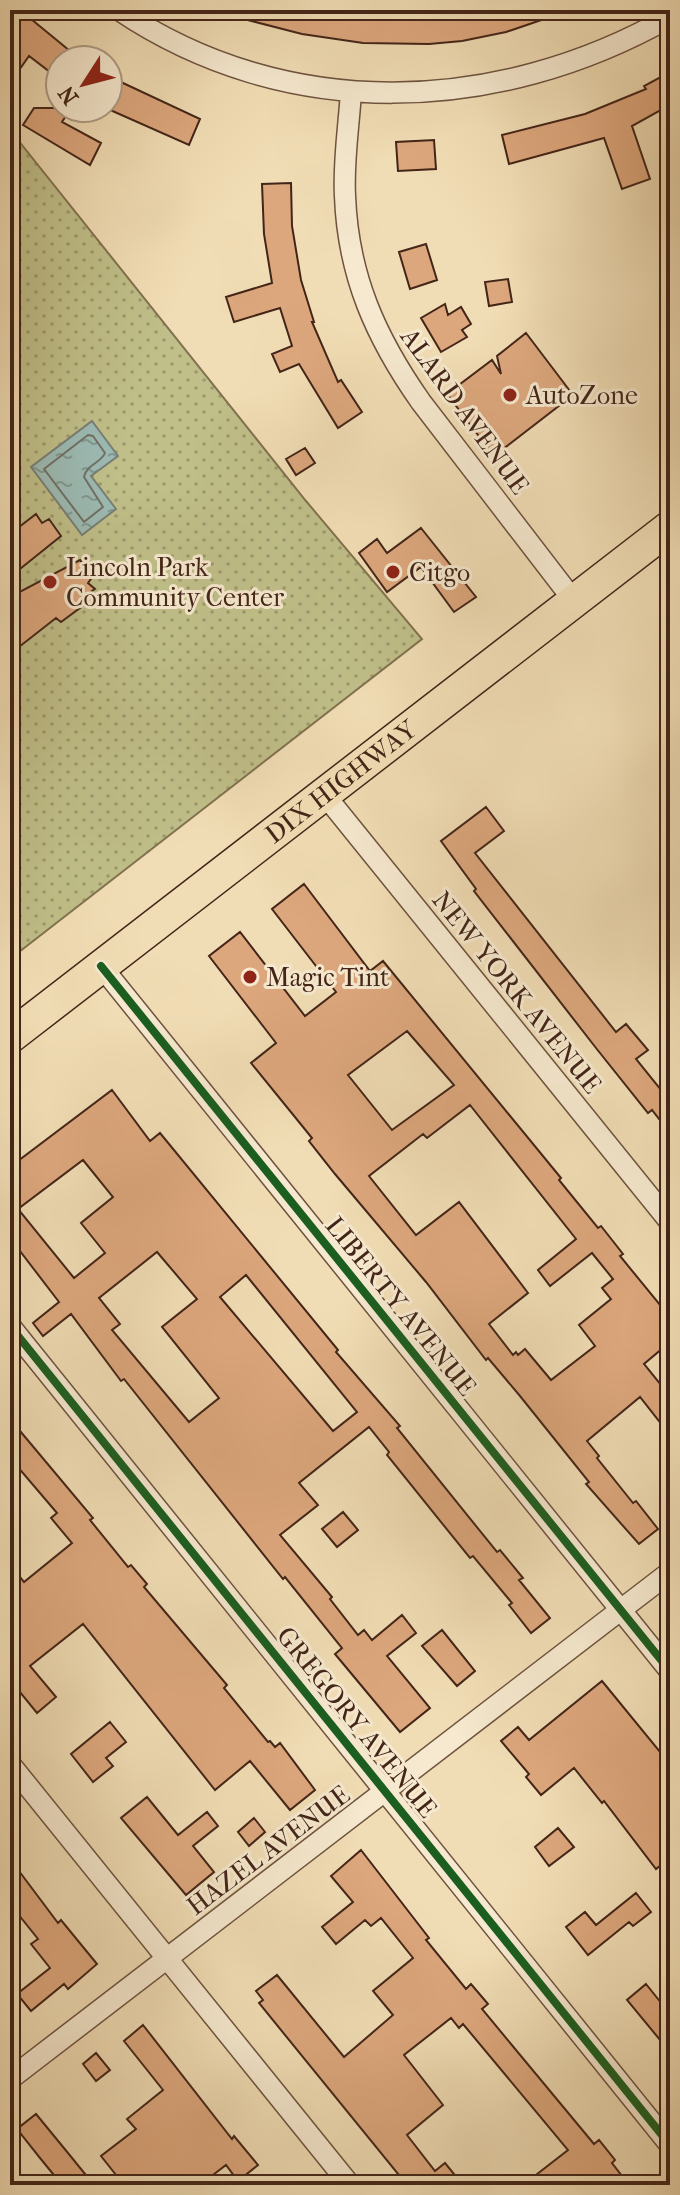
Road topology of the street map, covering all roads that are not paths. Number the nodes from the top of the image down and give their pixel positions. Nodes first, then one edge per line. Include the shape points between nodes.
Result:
1 (119, 10) edge
2 (670, 17) edge
3 (351, 91) junction
4 (670, 527) edge
5 (574, 601) junction
6 (324, 794) junction
7 (101, 966) junction
8 (10, 1037) edge
9 (670, 1222) edge
10 (10, 1326) edge
11 (670, 1572) edge
12 (621, 1610) junction
13 (670, 1671) edge
14 (10, 1764) edge
15 (387, 1791) junction
16 (168, 1959) junction
17 (10, 2079) edge
18 (670, 2145) edge
19 (350, 2185) edge

1 - 3 street via 235,66
2 - 3 street via 582,60 526,77 468,89
3 - 5 street, ALARD AVENUE via 345,167 348,234 378,335 421,402
4 - 5 main road, DIX HIGHWAY
5 - 6 main road, DIX HIGHWAY
6 - 7 main road, DIX HIGHWAY
6 - 9 street, NEW YORK AVENUE
7 - 8 main road, DIX HIGHWAY
7 - 12 street, LIBERTY AVENUE
10 - 15 street, GREGORY AVENUE
11 - 12 street, HAZEL AVENUE
12 - 13 street, LIBERTY AVENUE
12 - 15 street, HAZEL AVENUE
14 - 16 street
15 - 16 street, HAZEL AVENUE
15 - 18 street, GREGORY AVENUE
16 - 17 street, HAZEL AVENUE
16 - 19 street

